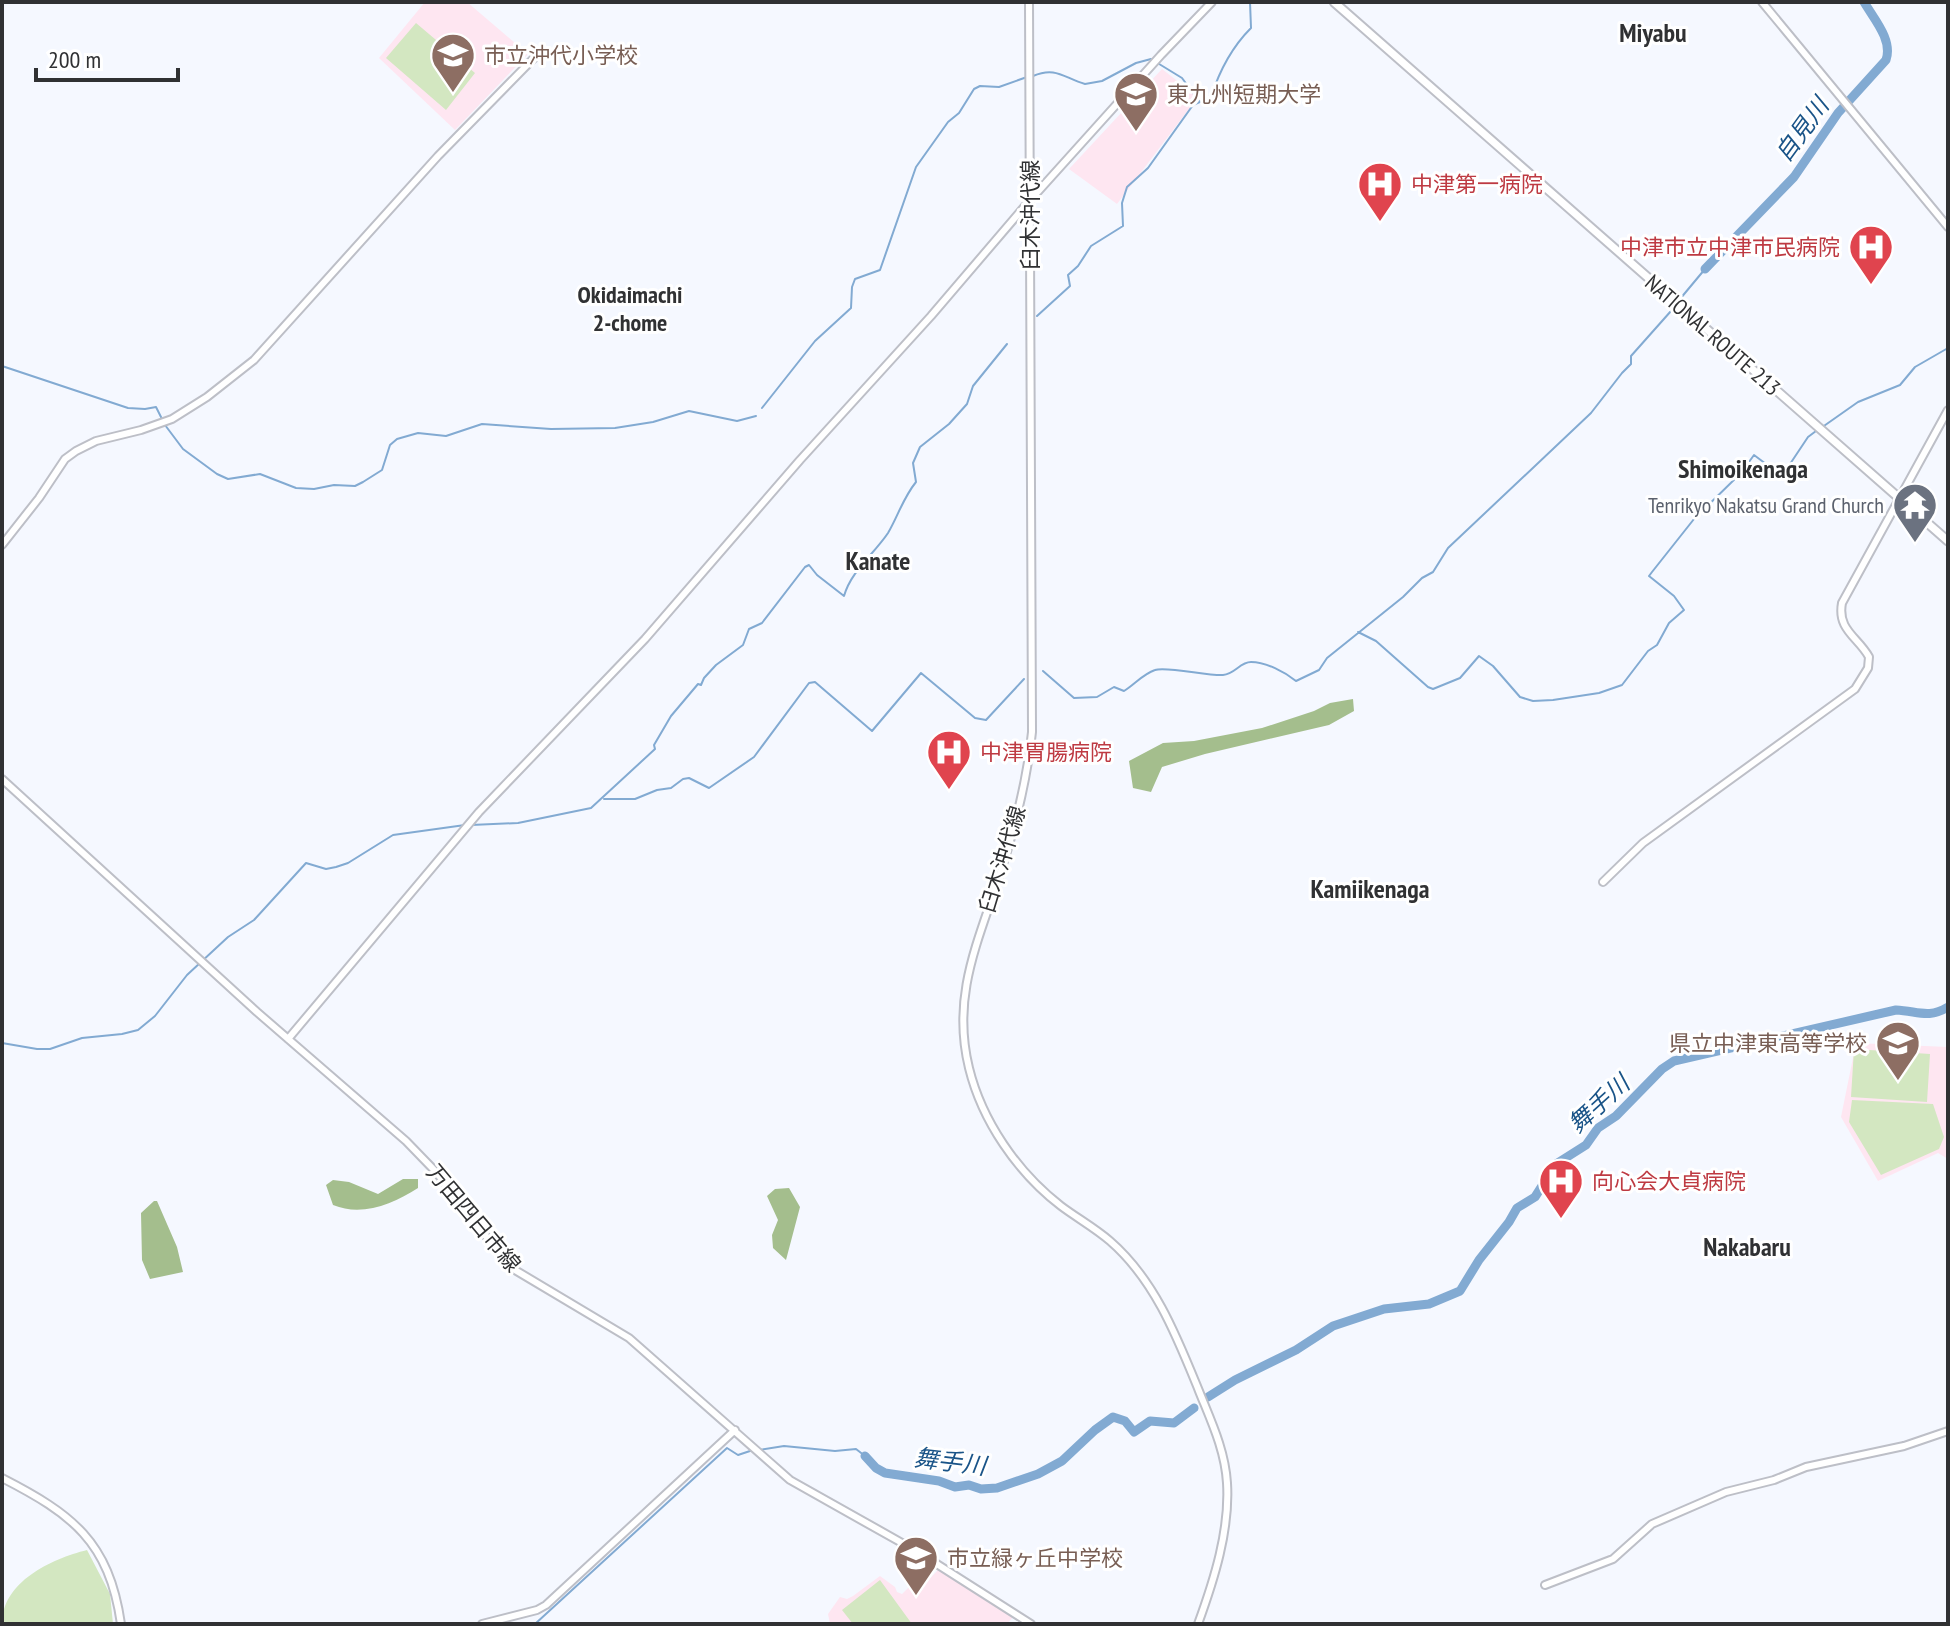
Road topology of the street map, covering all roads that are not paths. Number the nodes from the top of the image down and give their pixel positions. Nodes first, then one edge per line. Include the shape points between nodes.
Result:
1 (1029, 2) edge
2 (1212, 2) edge
3 (1334, 2) edge
4 (1762, 2) edge
5 (535, 57) dead end
6 (1030, 200) junction
7 (1948, 227) edge
8 (1948, 410) edge
9 (1899, 498) junction
10 (1948, 541) edge
11 (2, 545) edge
12 (2, 779) edge
13 (1603, 882) dead end
14 (288, 1039) junction
15 (735, 1430) junction
16 (1948, 1431) edge
17 (2, 1478) edge
18 (1545, 1585) dead end
19 (121, 1624) edge
20 (482, 1624) edge
21 (1031, 1624) edge
22 (1198, 1624) edge

1 - 6 street, 臼木沖代線
2 - 6 street
3 - 9 highway, NATIONAL ROUTE 213
4 - 7 street
5 - 11 street via 254,360 170,420 96,441 65,459
6 - 14 street via 645,639 479,812
6 - 22 street, 臼木沖代線 via 1032,732 1013,828 968,970 965,1051 983,1107 1015,1160 1046,1193 1109,1240 1145,1282 1174,1333 1214,1426 1226,1468 1226,1507 1218,1560
8 - 9 street
9 - 10 highway, NATIONAL ROUTE 213
9 - 13 street via 1841,608 1845,629 1869,657 1855,689 1643,843
12 - 14 street, 万田四日市線
14 - 15 street, 万田四日市線 via 414,1148 510,1267 629,1338
15 - 20 street via 546,1605
15 - 21 street, 万田四日市線 via 790,1480
16 - 18 street via 1726,1492 1661,1519 1613,1559
17 - 19 street via 62,1512 89,1539 110,1577

